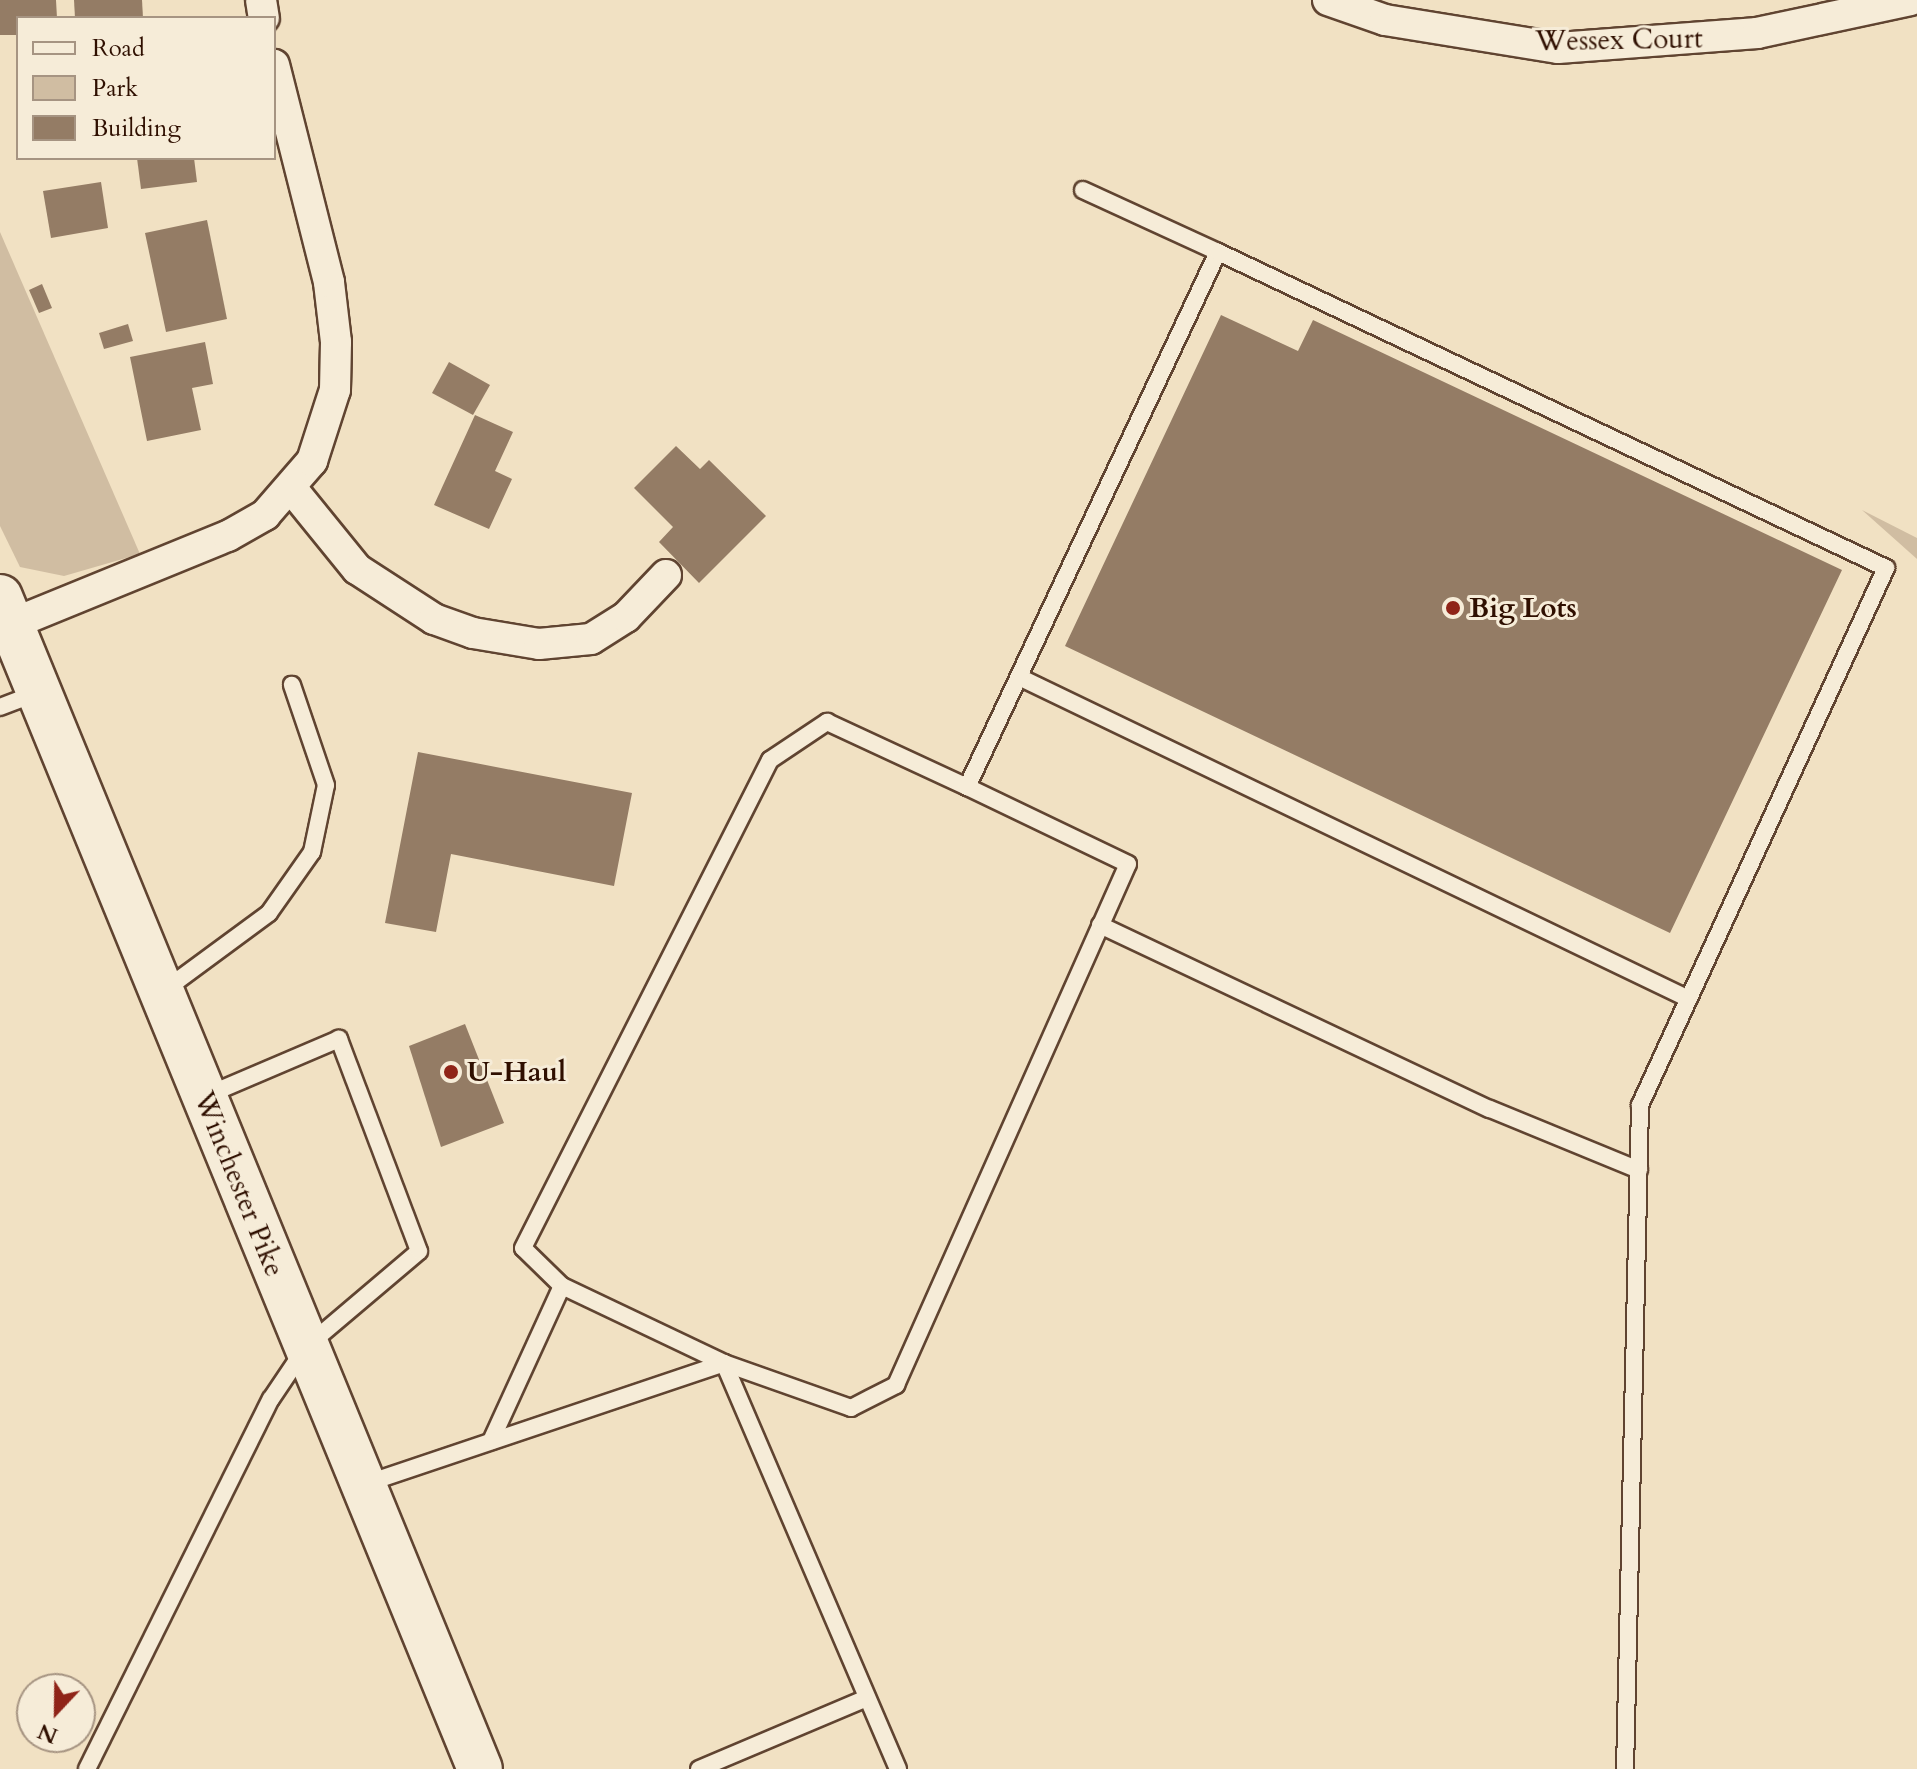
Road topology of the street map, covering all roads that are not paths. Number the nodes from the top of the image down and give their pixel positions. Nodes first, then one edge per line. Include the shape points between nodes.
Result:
1 (1328, 0) edge
2 (1911, 0) edge
3 (276, 73) edge
4 (1083, 190) dead end
5 (1218, 252) junction
6 (292, 489) junction
7 (666, 575) dead end
8 (6, 611) edge
9 (1019, 677) junction
10 (292, 685) dead end
11 (19, 700) edge
12 (967, 787) junction
13 (1100, 925) junction
14 (161, 993) junction
15 (1689, 999) junction
16 (203, 1097) junction
17 (1639, 1170) junction
18 (562, 1286) junction
19 (306, 1347) junction
20 (724, 1363) junction
21 (491, 1441) junction
22 (363, 1484) junction
23 (865, 1699) junction
24 (87, 1769) edge
25 (480, 1769) edge
26 (699, 1769) edge
27 (898, 1769) edge
28 (1625, 1769) edge

1 - 2 street, Wessex Court via 1385,20 1558,48 1741,35
3 - 6 street via 327,273 336,342 324,427
4 - 5 lane
5 - 9 lane
5 - 15 lane via 1886,568
6 - 7 street via 328,542 357,569 434,619 473,633 539,644 591,639 626,617
6 - 8 street via 228,536
8 - 11 main road, Winchester Pike
9 - 12 lane
9 - 15 lane
10 - 14 lane via 326,785 312,852 269,913
11 - 14 main road, Winchester Pike
12 - 13 lane via 1128,864
12 - 18 lane via 827,722 770,760 523,1248
13 - 17 lane via 1490,1109
13 - 20 lane via 896,1385 851,1408
14 - 16 main road, Winchester Pike
15 - 17 lane via 1640,1105
16 - 19 main road, Winchester Pike
16 - 19 lane via 339,1039 419,1251
17 - 28 lane
18 - 20 lane
18 - 21 lane
19 - 22 main road, Winchester Pike
19 - 24 lane via 271,1399
20 - 21 lane
20 - 23 lane
21 - 22 lane
22 - 25 main road, Winchester Pike
23 - 26 lane
23 - 27 lane

